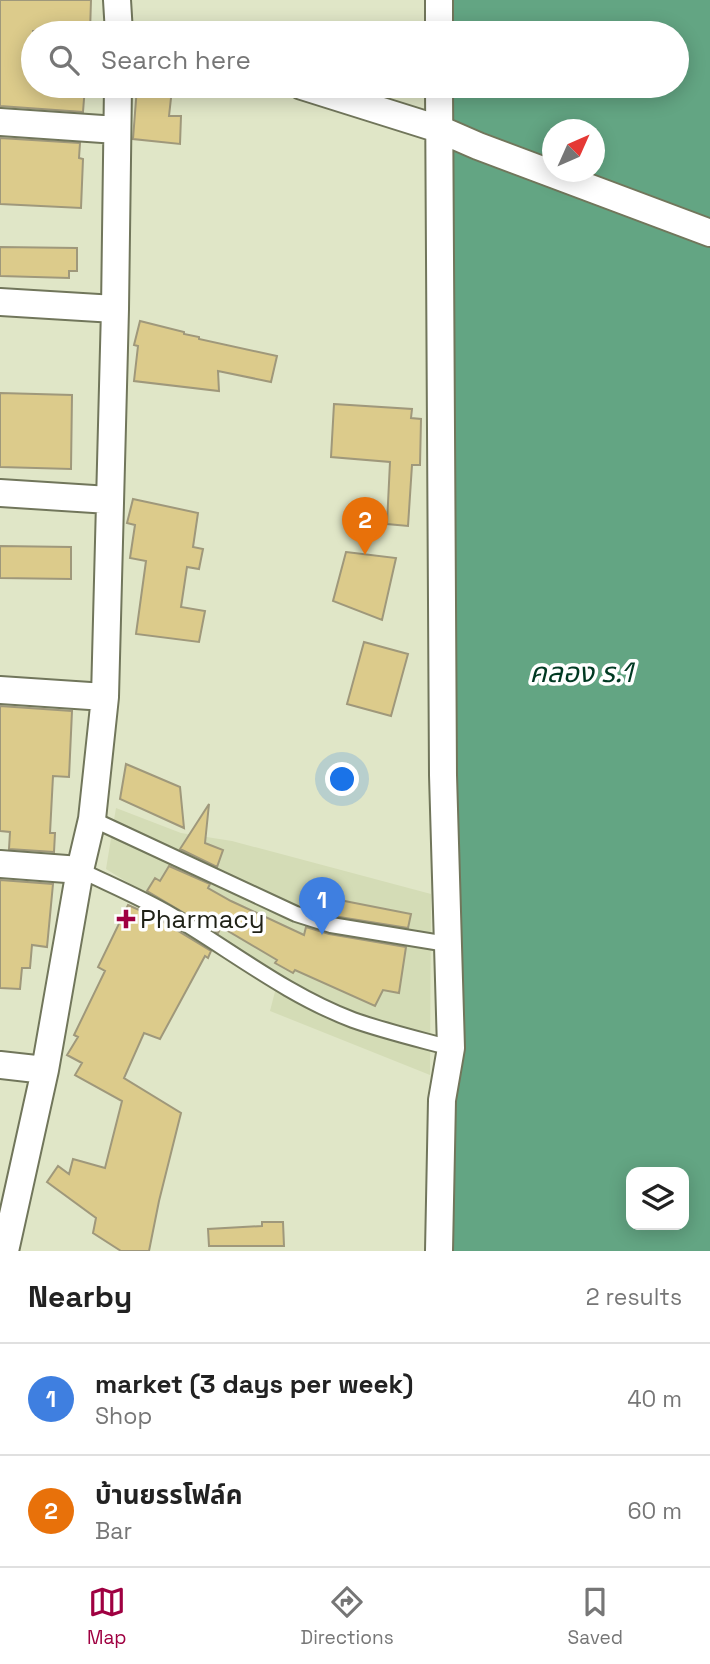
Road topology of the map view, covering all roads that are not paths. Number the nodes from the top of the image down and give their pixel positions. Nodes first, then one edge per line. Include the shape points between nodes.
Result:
1 (117, 0) edge
2 (439, 0) edge
3 (122, 21) edge
4 (439, 21) edge
5 (118, 98) edge
6 (340, 98) edge
7 (439, 98) edge
8 (0, 122) edge
9 (439, 129) junction
10 (117, 130) junction
11 (710, 233) edge
12 (0, 302) edge
13 (115, 309) junction
14 (0, 493) edge
15 (109, 500) junction
16 (0, 690) edge
17 (105, 698) junction
18 (92, 819) junction
19 (0, 864) edge
20 (80, 870) junction
21 (447, 944) junction
22 (451, 1048) junction
23 (0, 1065) edge
24 (45, 1070) junction
25 (5, 1251) edge
26 (439, 1251) edge

1 - 3 street
2 - 4 street
5 - 10 street
6 - 9 street
7 - 9 street
8 - 10 street
9 - 11 street
9 - 21 street
10 - 13 street
12 - 13 street
13 - 15 street
14 - 15 street
15 - 17 street
16 - 17 street
17 - 18 street
18 - 20 street
18 - 21 lane via 296,914 331,925
19 - 20 street
20 - 22 lane via 169,914 270,980 316,1003 352,1020
20 - 24 street
21 - 22 street
22 - 26 street via 442,1100
23 - 24 street
24 - 25 street

